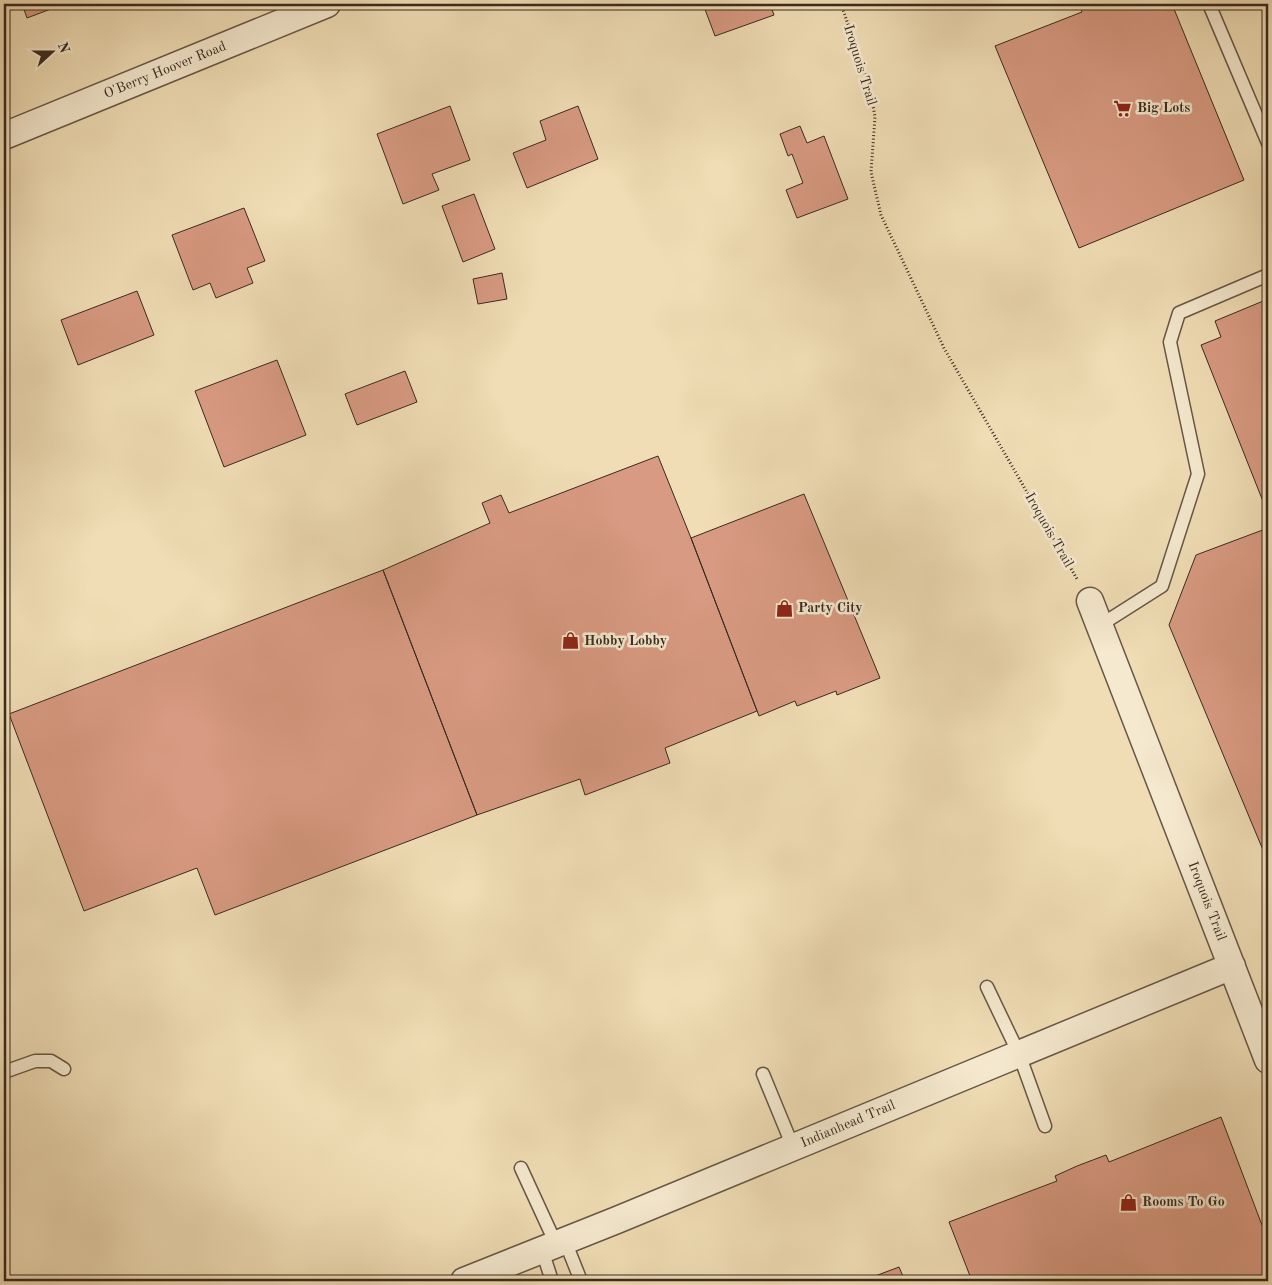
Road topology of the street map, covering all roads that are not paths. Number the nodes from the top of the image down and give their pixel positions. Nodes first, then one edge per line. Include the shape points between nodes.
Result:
1 (327, 4) edge
2 (1209, 4) edge
3 (4, 136) edge
4 (1268, 143) edge
5 (1268, 275) edge
6 (1090, 601) road end
7 (1099, 626) junction
8 (1232, 966) junction
9 (988, 987) dead end
10 (1019, 1054) junction
11 (1268, 1060) edge
12 (64, 1069) dead end
13 (4, 1072) edge
14 (763, 1074) dead end
15 (1045, 1126) dead end
16 (793, 1147) junction
17 (521, 1168) dead end
18 (555, 1245) junction
19 (464, 1281) edge
20 (552, 1281) edge
21 (581, 1281) edge

1 - 3 street, O'Berry Hoover Road
2 - 4 lane
5 - 7 lane via 1179,313 1170,342 1198,474 1162,586
6 - 7 street, Iroquois Trail
7 - 8 street, Iroquois Trail
8 - 10 street, Indianhead Trail
8 - 11 street, Iroquois Trail
9 - 10 lane
10 - 15 lane
10 - 16 street, Indianhead Trail
12 - 13 lane via 51,1061 35,1061
14 - 16 lane
16 - 18 street, Indianhead Trail
17 - 18 lane
18 - 19 street, Indianhead Trail
18 - 20 lane
18 - 21 lane

